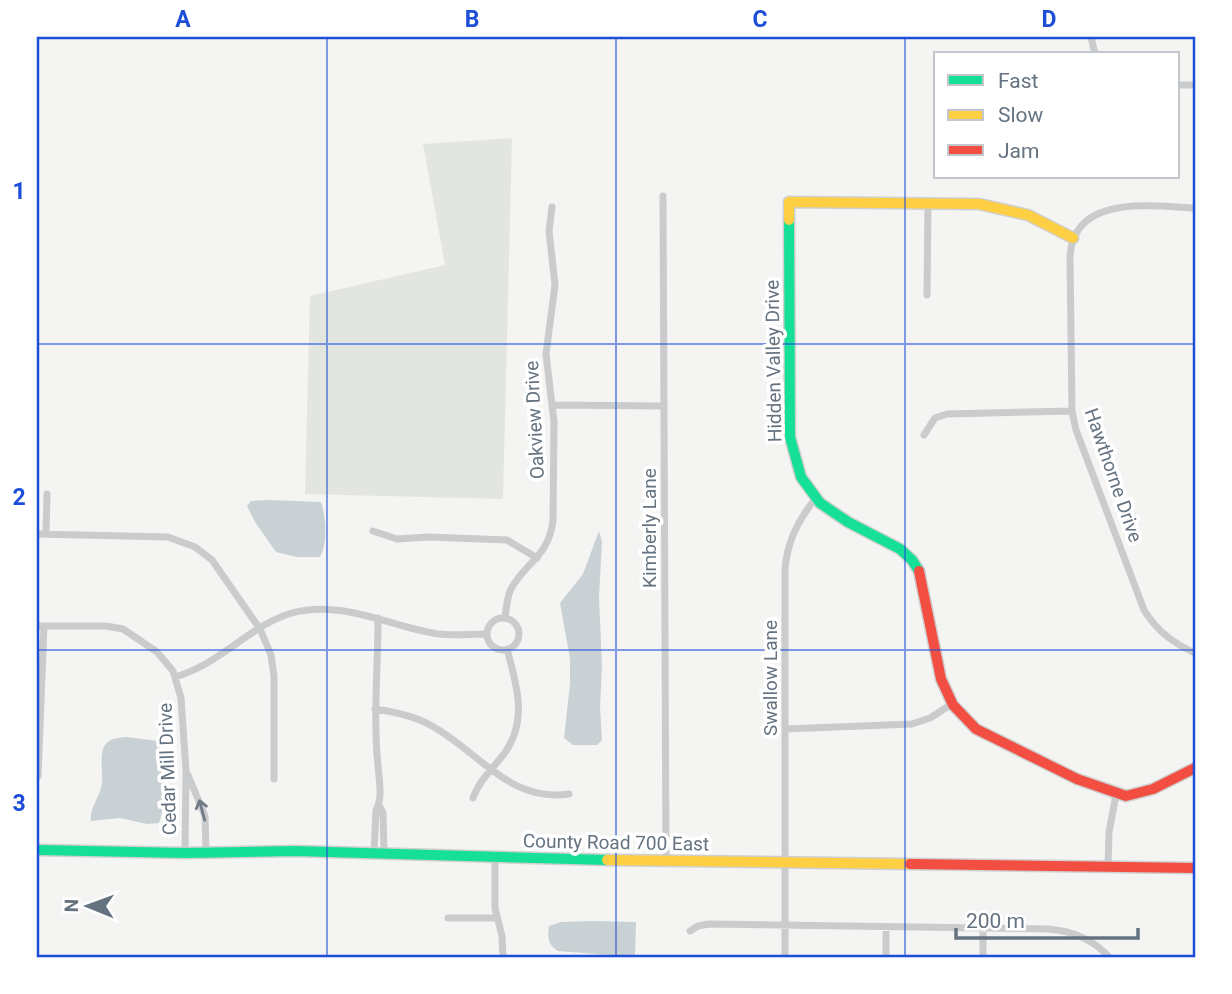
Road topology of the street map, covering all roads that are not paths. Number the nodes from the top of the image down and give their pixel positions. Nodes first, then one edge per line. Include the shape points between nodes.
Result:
1 (663, 195) dead end
2 (928, 203) junction
3 (552, 207) dead end
4 (1195, 208) edge
5 (1073, 238) junction
6 (927, 295) dead end
7 (552, 405) junction
8 (664, 406) junction
9 (1072, 411) junction
10 (924, 435) dead end
11 (47, 494) dead end
12 (814, 500) junction
13 (373, 531) dead end
14 (37, 534) edge
15 (46, 534) junction
16 (537, 558) junction
17 (378, 618) junction
18 (505, 618) junction
19 (40, 626) edge
20 (260, 629) junction
21 (486, 634) junction
22 (507, 649) junction
23 (1195, 653) edge
24 (176, 677) junction
25 (952, 704) junction
26 (376, 709) junction
27 (785, 729) junction
28 (492, 768) junction
29 (1195, 768) edge
30 (186, 771) junction
31 (37, 776) edge
32 (274, 779) dead end
33 (569, 794) dead end
34 (1116, 795) junction
35 (472, 798) dead end
36 (37, 850) edge
37 (206, 852) junction
38 (185, 853) junction
39 (379, 853) junction
40 (495, 858) junction
41 (666, 860) junction
42 (786, 863) junction
43 (1108, 867) junction
44 (1195, 869) edge
45 (448, 918) dead end
46 (497, 918) junction
47 (786, 925) junction
48 (886, 927) junction
49 (983, 928) junction
50 (690, 931) dead end
51 (503, 957) edge
52 (785, 957) edge
53 (886, 957) edge
54 (983, 957) edge
55 (1110, 957) edge

1 - 8 street, Kimberly Lane
2 - 5 main road via 1013,210
2 - 6 street
2 - 12 main road, Hidden Valley Drive via 789,202 790,437 792,457
3 - 7 street, Oakview Drive via 549,230 555,285 546,354
4 - 5 street via 1131,206 1103,211 1078,227
5 - 9 street, Hawthorne Drive
7 - 8 street
7 - 16 street, Oakview Drive via 553,521 550,537
8 - 41 street, Kimberly Lane
9 - 10 street via 947,414 935,418
9 - 23 street, Hawthorne Drive via 1144,610 1168,638
11 - 15 street
12 - 25 main road, Hidden Valley Drive via 914,559 942,680
12 - 27 street, Swallow Lane via 797,523 786,559
13 - 16 street via 397,539 507,540
14 - 15 street
15 - 20 street via 161,536 189,544 216,566
16 - 18 street, Oakview Drive via 511,589
17 - 20 street via 340,610 305,610
17 - 21 street via 439,634
17 - 26 street
18 - 21 street via 494,620
18 - 22 street via 519,632 516,643
19 - 24 street, Cedar Mill Drive via 123,629 157,652
19 - 31 street
20 - 24 street via 207,665
20 - 32 street via 274,669
21 - 22 street via 493,647
22 - 28 street via 517,688 518,724
24 - 30 street, Cedar Mill Drive
25 - 27 street via 908,725
25 - 34 main road, Hidden Valley Drive via 979,730
26 - 28 street via 426,722
26 - 39 street
27 - 42 street, Swallow Lane
28 - 33 street via 508,782 535,794
28 - 35 street
29 - 34 main road via 1138,794
37 -> 30 street via 205,816
30 - 38 street, Cedar Mill Drive
34 - 43 street
36 - 38 main road, County Road 700 East
37 - 38 main road, County Road 700 East
37 - 39 main road, County Road 700 East
39 - 40 main road, County Road 700 East
40 - 41 main road, County Road 700 East
40 - 46 street
41 - 42 main road, County Road 700 East
42 - 43 main road, County Road 700 East
42 - 47 street, Swallow Lane
43 - 44 main road, County Road 700 East
45 - 46 street
46 - 51 street
47 - 48 street
47 - 50 street via 709,924
47 - 52 street, Swallow Lane
48 - 49 street
48 - 53 street
49 - 54 street
49 - 55 street via 1063,930 1090,941

